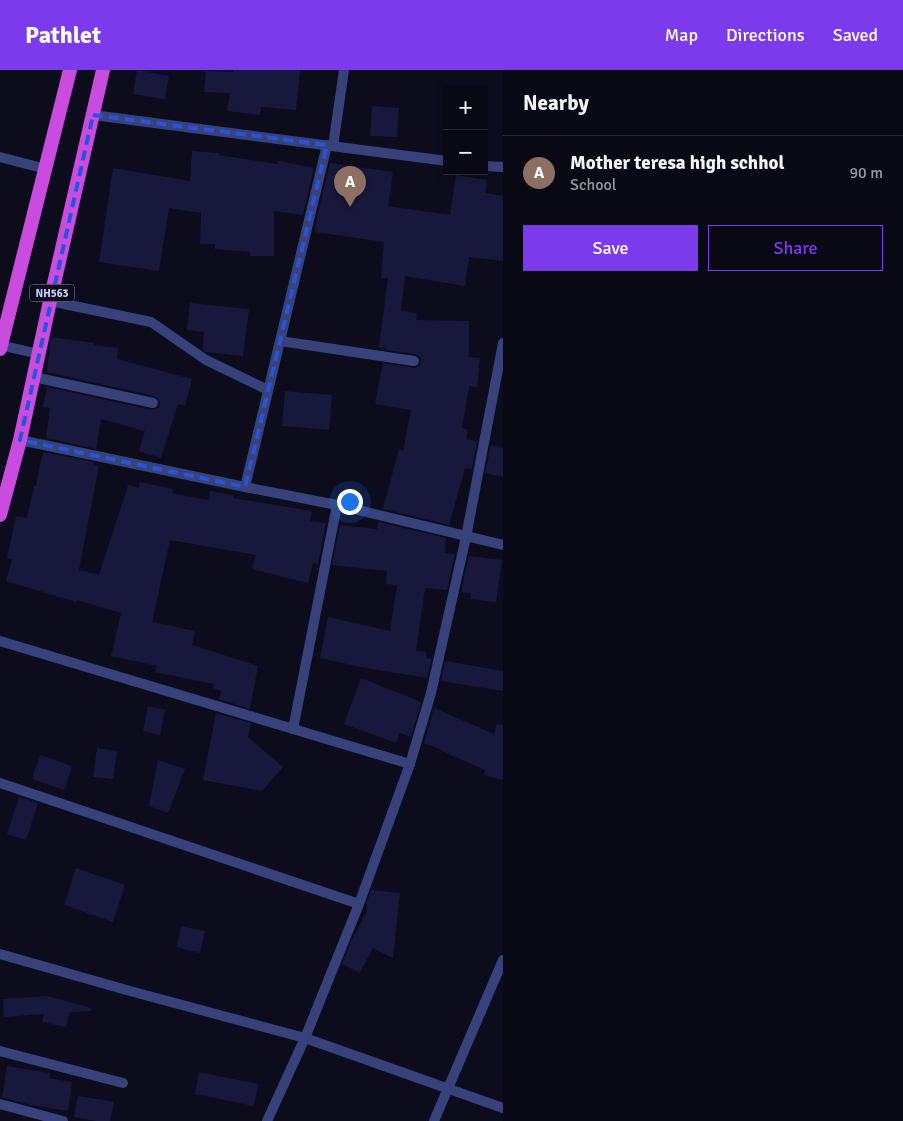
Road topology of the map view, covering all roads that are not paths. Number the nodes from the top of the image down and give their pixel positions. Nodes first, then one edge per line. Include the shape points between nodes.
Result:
1 (70, 70) edge
2 (104, 70) edge
3 (344, 70) edge
4 (93, 115) junction
5 (330, 145) junction
6 (0, 157) edge
7 (443, 160) edge
8 (488, 166) edge
9 (503, 167) edge
10 (46, 169) junction
11 (50, 301) junction
12 (280, 341) junction
13 (503, 343) edge
14 (0, 347) edge
15 (39, 354) junction
16 (414, 361) dead end
17 (34, 377) junction
18 (268, 390) junction
19 (153, 403) dead end
20 (20, 440) junction
21 (245, 487) junction
22 (337, 505) junction
23 (0, 516) edge
24 (466, 537) junction
25 (503, 545) edge
26 (0, 641) edge
27 (293, 729) junction
28 (410, 764) junction
29 (0, 783) edge
30 (359, 904) junction
31 (0, 954) edge
32 (503, 960) edge
33 (305, 1038) junction
34 (0, 1051) edge
35 (123, 1083) dead end
36 (448, 1088) junction
37 (0, 1104) edge
38 (503, 1108) edge
39 (63, 1121) edge
40 (267, 1121) edge
41 (434, 1121) edge

1 - 10 highway, NH563
2 - 4 highway, NH563
3 - 5 street
4 - 5 street
4 - 11 highway, NH563
5 - 7 street
5 - 12 street
6 - 10 street
8 - 9 street
10 - 14 highway, NH563
11 - 15 highway, NH563
11 - 18 street via 151,322 206,360
12 - 16 street
12 - 18 street
13 - 24 street
14 - 15 street
15 - 17 highway, NH563
17 - 19 street
17 - 20 highway, NH563
18 - 21 street
20 - 21 street
20 - 23 highway, NH563
21 - 22 street
22 - 24 street
22 - 27 street
24 - 25 street
24 - 28 street via 431,693
26 - 27 street
27 - 28 street
28 - 30 street
29 - 30 street
30 - 33 street
31 - 33 street
32 - 36 street
33 - 36 street
33 - 40 street
34 - 35 street
36 - 38 street
36 - 41 street
37 - 39 street

